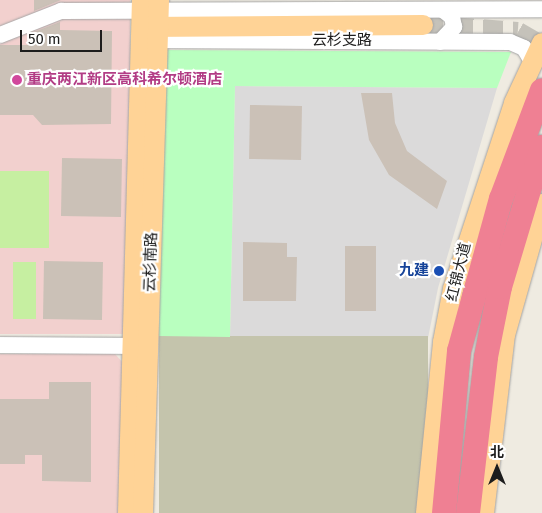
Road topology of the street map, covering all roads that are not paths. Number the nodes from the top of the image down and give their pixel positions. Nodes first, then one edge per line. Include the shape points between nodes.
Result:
1 (542, 9) edge
2 (443, 10) junction
3 (464, 10) junction
4 (150, 20) edge
5 (423, 24) tunnel mouth
6 (0, 35) edge
7 (440, 42) junction
8 (472, 42) junction
9 (542, 43) edge
10 (533, 63) junction
11 (542, 90) edge
12 (542, 147) edge
13 (542, 204) edge
14 (542, 238) edge
15 (0, 345) edge
16 (132, 346) junction
17 (488, 458) junction
18 (480, 511) edge
19 (128, 513) edge
20 (143, 513) edge
21 (426, 513) edge
22 (444, 513) edge

1 - 3 street, 云杉支路
2 - 3 street, 云杉支路
2 - 4 street, 云杉支路
2 - 7 street via 452,17 454,27
3 - 8 street via 465,33
4 - 5 main road
4 - 6 street via 60,11
4 - 7 street, 云杉支路
4 - 16 main road, 云杉南路
4 - 20 main road, 云杉南路
7 - 8 street, 云杉支路
8 - 10 street, 云杉支路 via 510,42 524,48
9 - 10 main road, 红锦大道
10 - 21 main road, 红锦大道 via 492,167 453,289 443,342
11 - 22 highway, 红锦大道 via 501,199 466,324
12 - 18 highway via 500,287 486,357
13 - 17 main road via 505,335
14 - 17 main road via 501,424
15 - 16 street
16 - 19 main road, 云杉南路
17 - 18 main road

